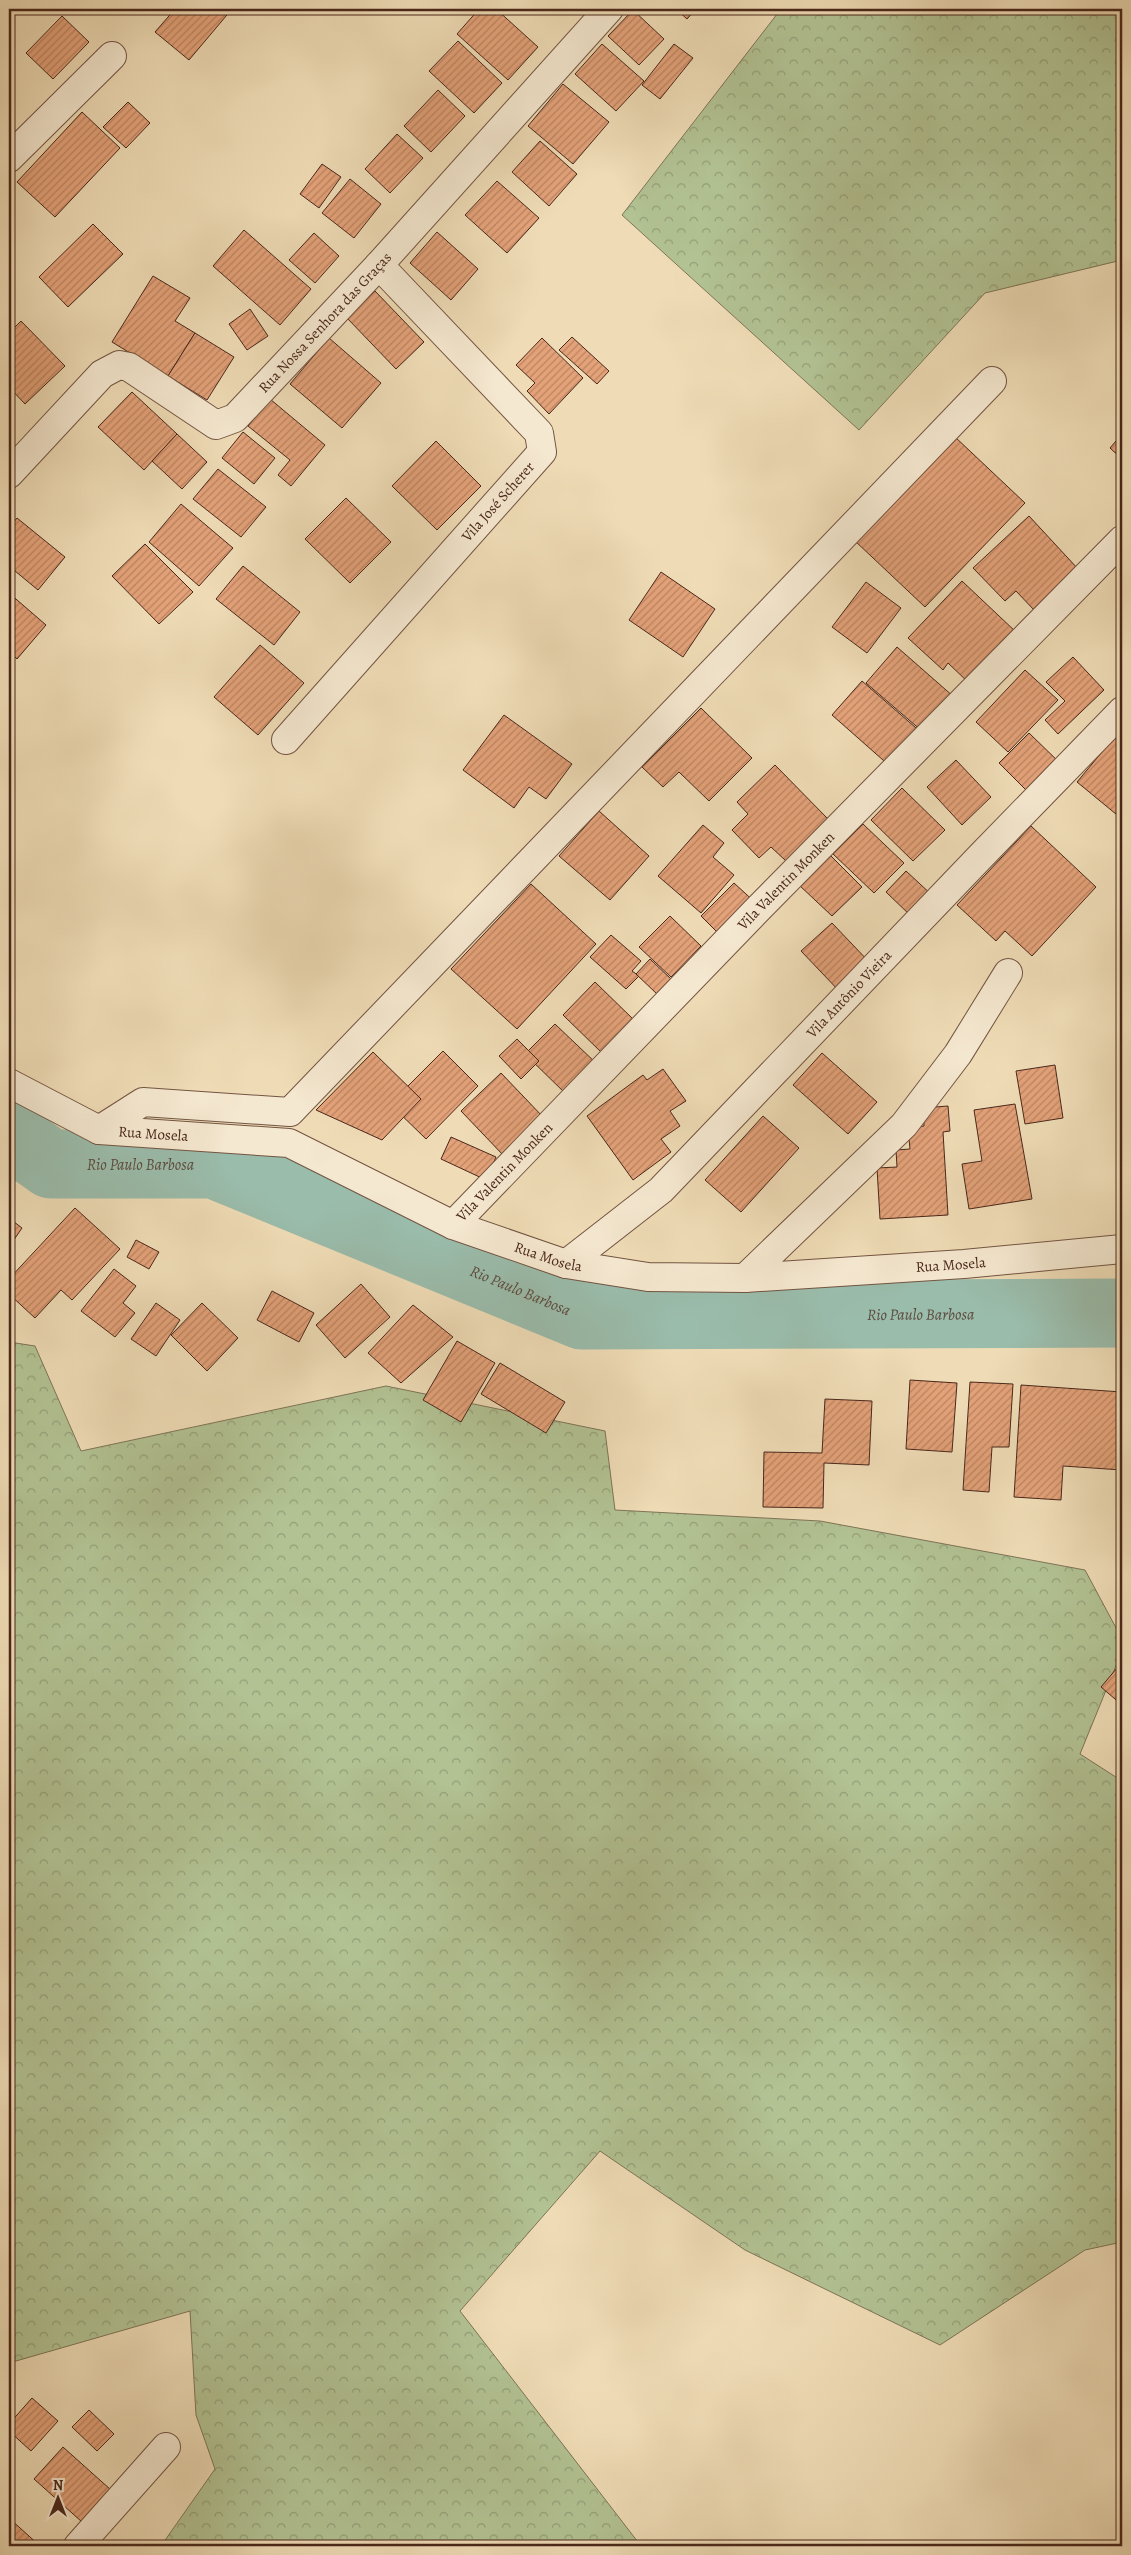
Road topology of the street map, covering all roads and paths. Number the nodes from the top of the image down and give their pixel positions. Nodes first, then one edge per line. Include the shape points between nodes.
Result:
1 (609, 9) edge
2 (112, 56) dead end
3 (9, 158) edge
4 (379, 265) junction
5 (992, 381) dead end
6 (9, 474) edge
7 (1122, 540) edge
8 (1122, 711) edge
9 (286, 740) dead end
10 (1008, 973) dead end
11 (9, 1083) edge
12 (99, 1130) junction
13 (453, 1225) junction
14 (1122, 1249) edge
15 (566, 1264) junction
16 (745, 1278) junction
17 (166, 2448) dead end
18 (78, 2546) edge

1 - 4 street, Rua Nossa Senhora das Graças
2 - 3 street
4 - 6 street, Rua Nossa Senhora das Graças via 236,418 216,425 129,368 119,365 102,374
4 - 9 street, Vila José Scherer via 539,432 542,452
5 - 12 street via 290,1112 143,1102
7 - 13 street, Vila Valentin Monken via 758,909
8 - 15 street, Vila Antônio Vieira via 661,1190
10 - 16 street via 958,1054 904,1125
11 - 12 street, Rua Mosela
12 - 13 street, Rua Mosela via 290,1143
13 - 15 street, Rua Mosela
14 - 16 street, Rua Mosela via 964,1264
15 - 16 street, Rua Mosela via 648,1277
17 - 18 street

